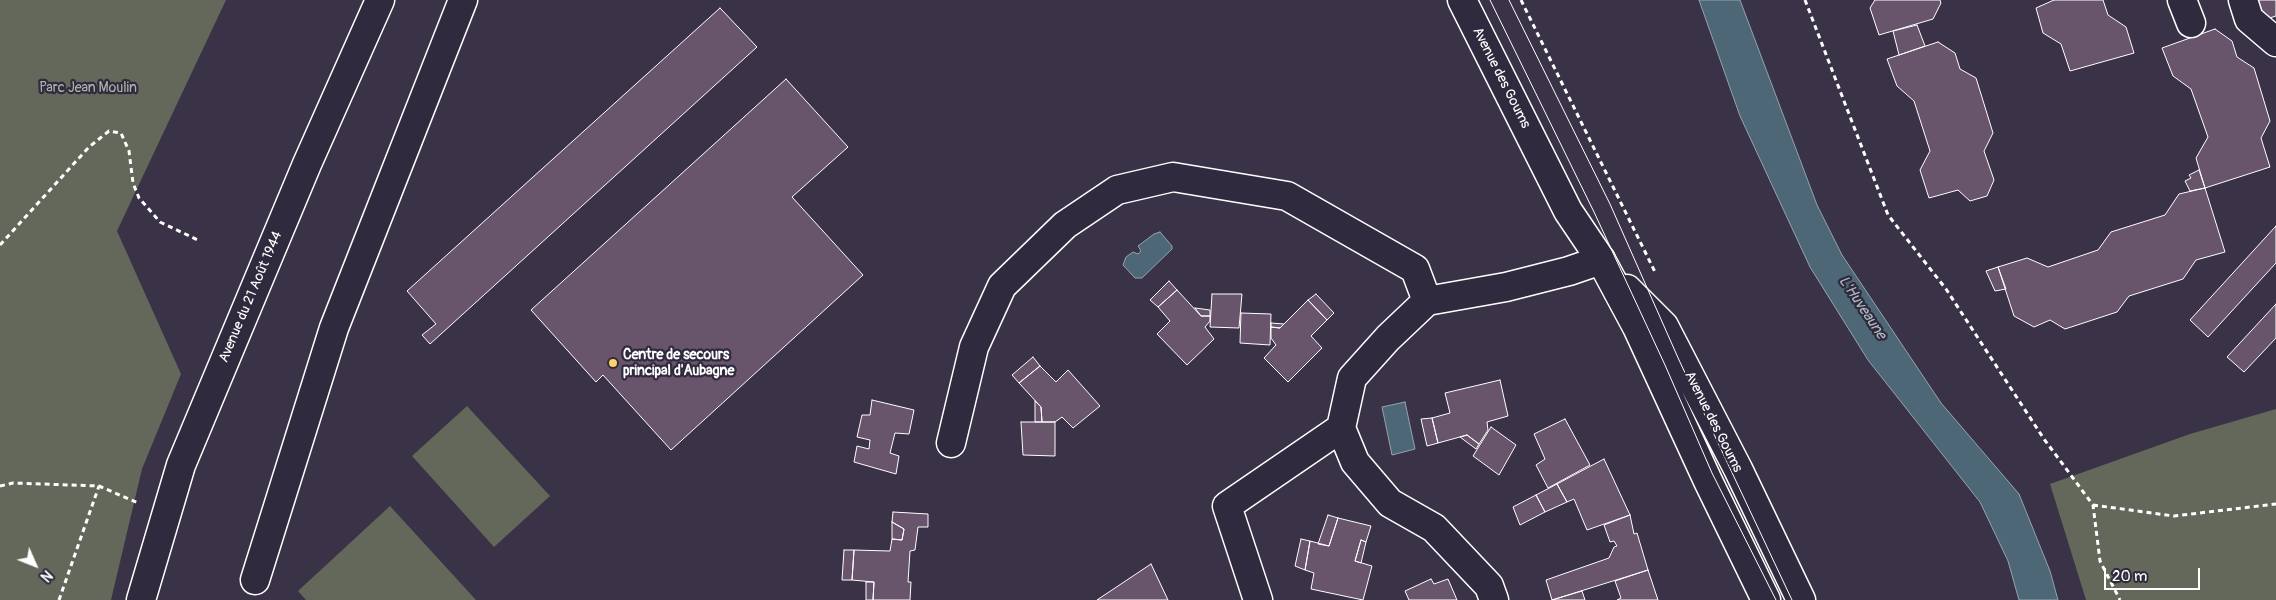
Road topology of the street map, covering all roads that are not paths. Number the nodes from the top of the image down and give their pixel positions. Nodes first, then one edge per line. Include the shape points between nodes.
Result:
1 (380, 0) edge
2 (463, 0) edge
3 (1462, 0) edge
4 (2243, 0) edge
5 (2276, 42) edge
6 (1601, 260) junction
7 (1427, 301) junction
8 (1341, 428) junction
9 (951, 443) dead end
10 (255, 580) dead end
11 (141, 600) edge
12 (1258, 600) edge
13 (1494, 600) edge
14 (1766, 600) edge
15 (1801, 600) edge

1 - 11 main road, Avenue du 21 Août 1944 via 181,464
2 - 10 main road via 334,328
3 - 6 main road, Avenue des Goums via 1568,211
4 - 5 main road via 2249,18
6 - 7 main road via 1506,288
6 - 14 main road, Avenue des Goums via 1637,327
6 - 15 main road, Avenue des Goums via 1664,326
7 - 8 main road via 1352,378
7 - 9 main road via 1415,269 1287,196 1173,177 1117,190 1065,225 1002,286 974,347
8 - 12 main road via 1227,506
8 - 13 main road via 1355,462 1390,503 1434,528 1490,586

